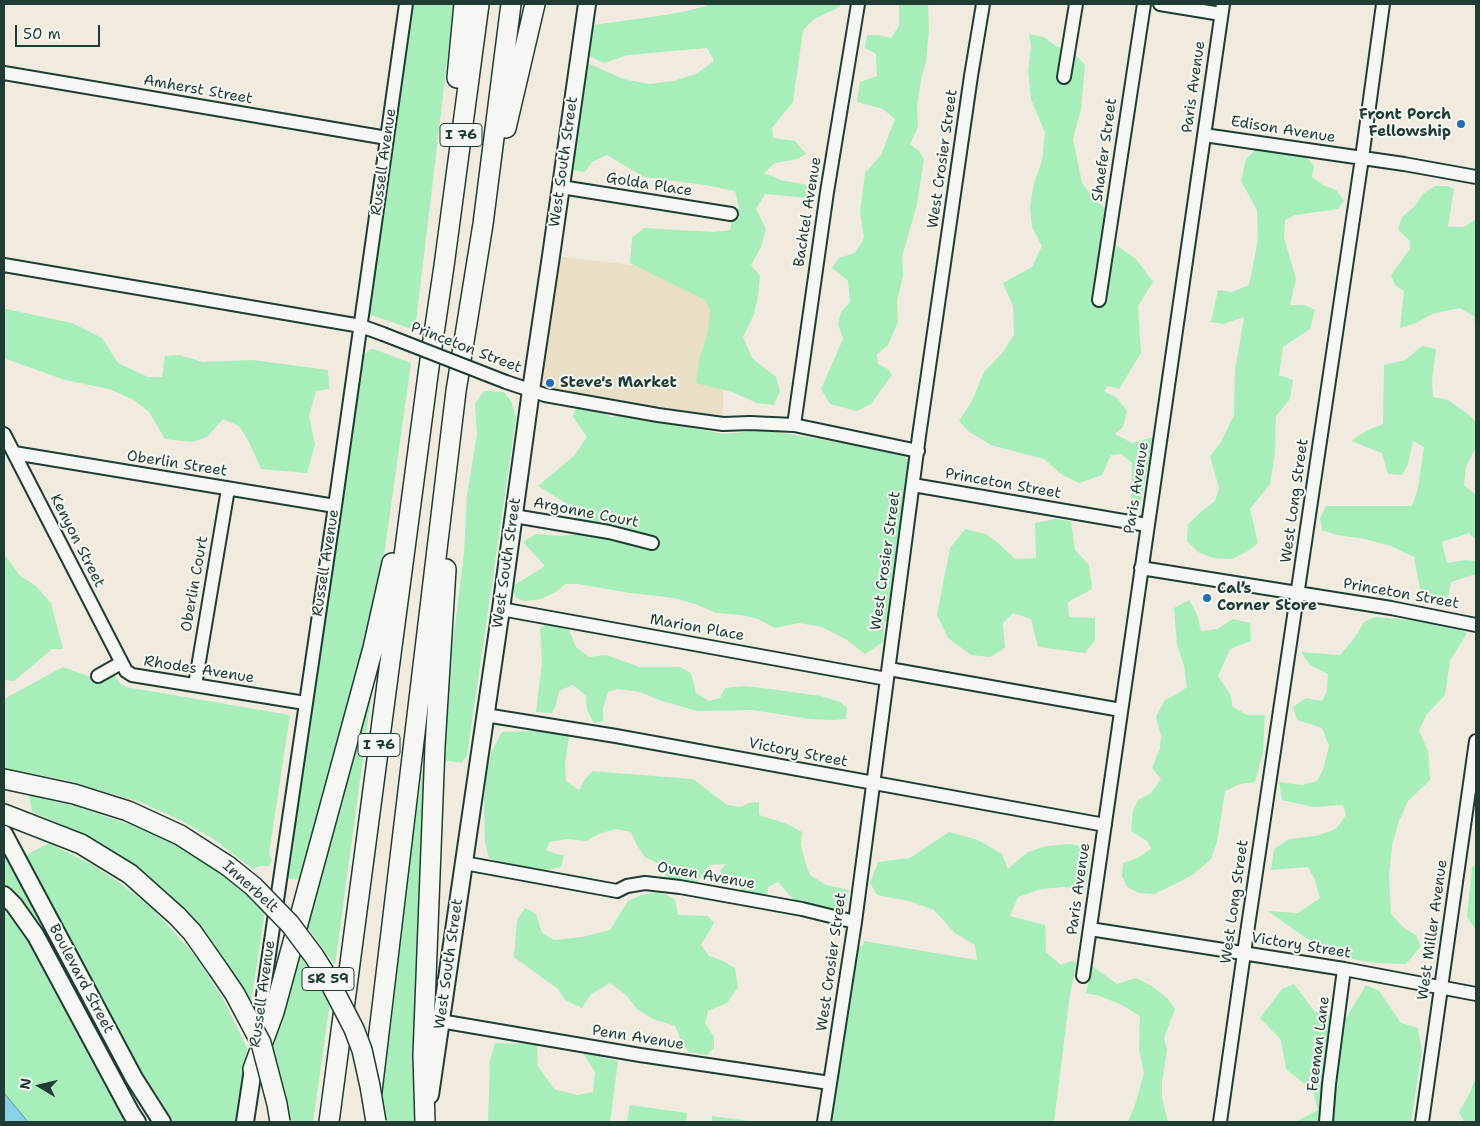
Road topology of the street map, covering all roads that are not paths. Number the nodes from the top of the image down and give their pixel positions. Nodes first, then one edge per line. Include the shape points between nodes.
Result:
1 (406, 4) edge
2 (464, 4) edge
3 (479, 4) edge
4 (512, 4) edge
5 (536, 4) edge
6 (587, 4) edge
7 (858, 4) edge
8 (983, 4) edge
9 (1076, 4) edge
10 (1144, 4) edge
11 (1160, 4) edge
12 (1383, 4) edge
13 (1222, 9) edge
14 (4, 73) edge
15 (1064, 77) dead end
16 (1204, 135) junction
17 (387, 138) junction
18 (1362, 158) junction
19 (1476, 178) edge
20 (561, 187) junction
21 (731, 214) dead end
22 (483, 224) junction
23 (4, 265) edge
24 (444, 266) junction
25 (1099, 300) dead end
26 (361, 326) junction
27 (429, 367) junction
28 (530, 390) junction
29 (456, 391) junction
30 (794, 425) junction
31 (4, 434) edge
32 (918, 451) junction
33 (14, 453) junction
34 (913, 485) junction
35 (228, 489) junction
36 (335, 506) junction
37 (514, 516) junction
38 (1147, 525) junction
39 (652, 543) dead end
40 (1141, 568) junction
41 (1298, 592) junction
42 (501, 609) junction
43 (1476, 625) edge
44 (121, 663) junction
45 (888, 674) junction
46 (98, 676) dead end
47 (195, 685) junction
48 (305, 703) junction
49 (1121, 710) junction
50 (485, 715) junction
51 (1476, 741) edge
52 (4, 779) edge
53 (872, 783) junction
54 (4, 814) edge
55 (1105, 825) junction
56 (4, 834) edge
57 (464, 863) junction
58 (4, 895) edge
59 (854, 922) junction
60 (1090, 929) junction
61 (1244, 953) junction
62 (1344, 969) junction
63 (1083, 976) dead end
64 (1441, 988) junction
65 (1476, 994) edge
66 (440, 1021) junction
67 (253, 1069) junction
68 (830, 1083) junction
69 (137, 1122) edge
70 (162, 1122) edge
71 (245, 1122) edge
72 (280, 1122) edge
73 (329, 1122) edge
74 (368, 1122) edge
75 (376, 1122) edge
76 (426, 1122) edge
77 (824, 1122) edge
78 (1220, 1122) edge
79 (1326, 1122) edge
80 (1422, 1122) edge

1 - 17 street, Russell Avenue
2 - 24 highway
3 - 24 highway, I 76
4 - 22 highway, I 76
5 - 22 highway
6 - 20 main road, West South Street
7 - 30 street, Bachtel Avenue
8 - 32 street, West Crosier Street
9 - 15 street
10 - 25 street, Shaefer Street
11 - 13 street
12 - 18 street, West Long Street
13 - 16 street, Paris Avenue
14 - 17 street, Amherst Street
16 - 18 street, Edison Avenue
16 - 38 street, Paris Avenue
17 - 26 street, Russell Avenue
18 - 19 street, Edison Avenue
18 - 41 street, West Long Street
20 - 21 street, Golda Place
20 - 28 main road, West South Street
22 - 29 highway, I 76
23 - 26 street, Princeton Street
24 - 27 highway, I 76
26 - 28 street, Princeton Street, bridge
26 - 36 street, Russell Avenue
27 - 67 highway via 372,648 274,1012
27 - 73 highway, I 76
28 - 30 street, Princeton Street via 559,398 723,424
28 - 37 main road, West South Street
29 - 74 highway, I 76
29 - 76 highway via 435,746 423,1055
30 - 32 street, Princeton Street
31 - 33 street, Kenyon Street
32 - 34 street, West Crosier Street
33 - 35 street, Oberlin Street
33 - 44 street, Kenyon Street
34 - 38 street, Princeton Street
34 - 45 street, West Crosier Street
35 - 36 street, Oberlin Street
35 - 47 street, Oberlin Court
36 - 48 street, Russell Avenue
37 - 39 street, Argonne Court via 609,532
37 - 42 main road, West South Street
38 - 40 street, Paris Avenue
40 - 41 street, Princeton Street
40 - 49 street, Paris Avenue
41 - 43 street, Princeton Street
41 - 61 street, West Long Street
42 - 45 street, Marion Place
42 - 50 main road, West South Street
44 - 46 street, Rhodes Avenue
44 - 47 street, Rhodes Avenue via 132,675
45 - 49 street, Marion Place
45 - 53 street, West Crosier Street
47 - 48 street, Rhodes Avenue
48 - 67 street, Russell Avenue
49 - 55 street, Paris Avenue
50 - 53 street, Victory Street
50 - 57 main road, West South Street
51 - 64 street, West Miller Avenue
52 - 75 highway, Innerbelt / SR 59, bridge via 74,794 128,811 180,834 253,886 290,924 326,974 359,1043
53 - 55 street, Victory Street
53 - 59 street, West Crosier Street
54 - 72 highway, bridge via 64,836 106,858 146,887 192,932 235,994 261,1043
55 - 60 street, Paris Avenue
56 - 70 main road, Boulevard Street via 134,1078
57 - 59 street, Owen Avenue via 617,891 645,883 680,887
57 - 66 main road, West South Street
58 - 69 main road, Boulevard Street via 36,936
59 - 68 street, West Crosier Street
60 - 61 street, Victory Street
60 - 63 street, Paris Avenue
61 - 62 street, Victory Street
61 - 78 street, West Long Street
62 - 64 street, Victory Street
62 - 79 street, Feeman Lane
64 - 65 street, Victory Street
64 - 80 street, West Miller Avenue
66 - 68 street, Penn Avenue
66 - 76 main road, West South Street
67 - 71 main road, Russell Avenue
68 - 77 street, West Crosier Street

